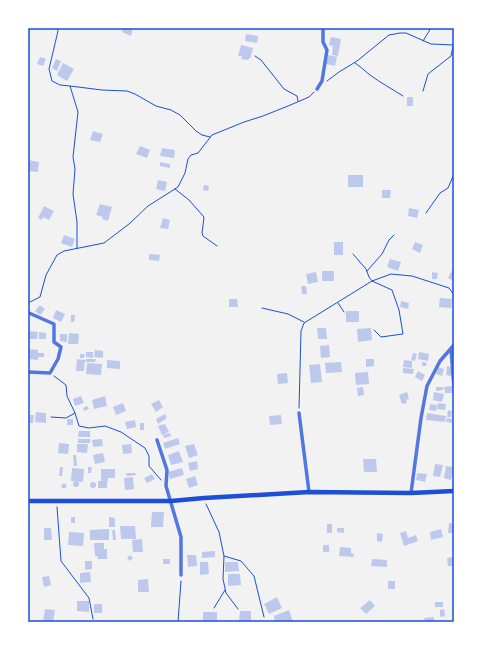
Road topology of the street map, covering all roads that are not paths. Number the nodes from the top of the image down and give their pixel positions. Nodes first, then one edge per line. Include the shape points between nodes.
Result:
1 (323, 28) edge
2 (318, 89) dead end
3 (29, 313) dead end
4 (453, 347) edge
5 (28, 372) edge
6 (454, 388) edge
7 (299, 412) road end
8 (157, 440) dead end
9 (454, 491) edge
10 (310, 492) junction
11 (411, 493) junction
12 (172, 501) junction
13 (28, 502) edge
14 (182, 575) road end

1 - 2 street via 323,42 327,50 322,81
3 - 5 street via 54,324 54,342 61,347 58,360 50,374
4 - 6 street
4 - 11 street via 440,361 427,386
7 - 10 street
8 - 12 street via 167,470 166,486
9 - 11 main road
10 - 11 main road
10 - 12 main road
12 - 13 main road
12 - 14 street via 181,537

